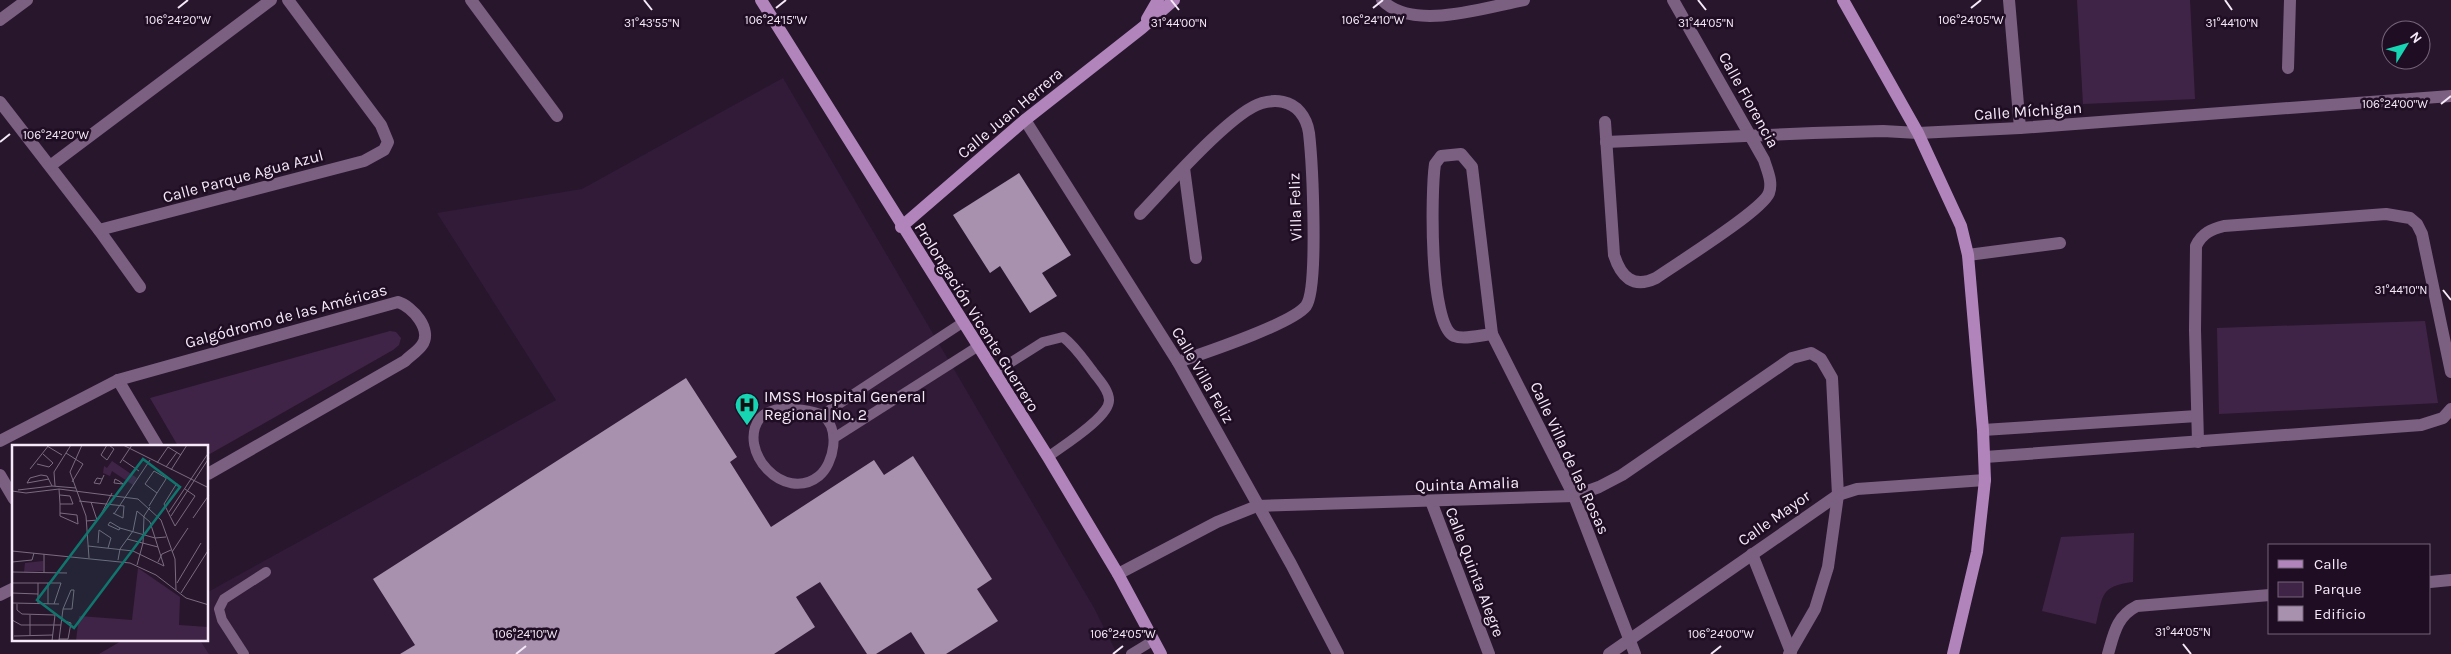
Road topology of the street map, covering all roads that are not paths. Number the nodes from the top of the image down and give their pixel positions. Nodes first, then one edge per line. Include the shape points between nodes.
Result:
1 (27, 0) edge
2 (271, 0) edge
3 (288, 0) edge
4 (471, 0) edge
5 (761, 0) edge
6 (1158, 0) edge
7 (1174, 0) edge
8 (1524, 0) edge
9 (1673, 0) edge
10 (1843, 0) edge
11 (2009, 0) edge
12 (2290, 0) edge
13 (1389, 3) edge
14 (0, 20) edge
15 (1142, 28) junction
16 (2288, 68) dead end
17 (2451, 96) edge
18 (0, 102) edge
19 (557, 116) dead end
20 (1025, 120) junction
21 (1605, 122) dead end
22 (2020, 128) junction
23 (1918, 133) junction
24 (1750, 136) junction
25 (1606, 142) junction
26 (50, 166) junction
27 (1184, 168) junction
28 (1140, 214) dead end
29 (902, 227) junction
30 (100, 230) junction
31 (2060, 243) dead end
32 (1968, 255) junction
33 (1196, 258) dead end
34 (140, 287) dead end
35 (962, 323) junction
36 (1492, 334) junction
37 (977, 347) junction
38 (1178, 362) junction
39 (2451, 372) edge
40 (994, 373) junction
41 (118, 380) junction
42 (2451, 409) edge
43 (822, 415) junction
44 (2197, 416) junction
45 (1984, 430) junction
46 (834, 438) junction
47 (0, 441) edge
48 (2198, 442) junction
49 (157, 445) edge
50 (1048, 457) junction
51 (1985, 457) junction
52 (209, 473) edge
53 (0, 475) edge
54 (1985, 480) junction
55 (1838, 495) junction
56 (12, 496) edge
57 (1574, 496) junction
58 (1431, 501) junction
59 (1257, 506) junction
60 (1752, 554) junction
61 (266, 572) dead end
62 (1118, 574) junction
63 (2451, 580) edge
64 (2431, 582) edge
65 (12, 589) edge
66 (0, 595) edge
67 (2268, 595) edge
68 (1630, 638) junction
69 (1154, 640) junction
70 (1790, 653) edge
71 (244, 654) edge
72 (1131, 654) edge
73 (1161, 654) edge
74 (1338, 654) edge
75 (1489, 654) edge
76 (1609, 654) edge
77 (1635, 654) edge
78 (1953, 654) edge
79 (2108, 654) edge

1 - 14 street
2 - 26 street
3 - 30 street, Calle Parque Agua Azul via 382,125 388,142 384,150 364,161
4 - 19 street
5 - 29 street, Prolongación Vicente Guerrero
6 - 15 street, Calle Juan Herrera
7 - 15 street, Calle Juan Herrera
8 - 13 street via 1422,16 1407,15
9 - 24 street, Calle Florencia
10 - 23 street
11 - 22 street
12 - 16 street
15 - 20 street, Calle Juan Herrera
17 - 22 street, Calle Míchigan
18 - 26 street
20 - 29 street, Calle Juan Herrera
20 - 38 street, Calle Villa Feliz
21 - 25 street
22 - 23 street, Calle Míchigan
23 - 24 street, Calle Míchigan via 1883,131
23 - 32 street via 1961,226
24 - 25 street, Calle Míchigan
24 - 25 street, Calle Florencia via 1769,174 1770,193 1764,202 1656,278 1640,284 1621,271 1614,255
26 - 30 street
27 - 28 street, Villa Feliz
27 - 33 street
27 - 38 street, Villa Feliz via 1249,108 1273,101 1290,103 1300,112 1309,133 1313,283 1306,306 1298,313
29 - 35 street, Prolongación Vicente Guerrero
30 - 34 street
31 - 32 street
32 - 45 street
35 - 37 street, Prolongación Vicente Guerrero
35 - 43 lane
36 - 36 street, Calle Villa de las Rosas via 1472,167 1461,154 1445,155 1437,160 1434,171 1433,230 1441,317 1453,336
36 - 57 street, Calle Villa de las Rosas
37 - 40 street, Prolongación Vicente Guerrero
37 - 46 lane
38 - 59 street, Calle Villa Feliz
39 - 44 street via 2426,245 2417,224 2410,218 2386,214 2224,226 2205,234 2196,246
40 - 50 street, Prolongación Vicente Guerrero
40 - 50 lane via 1043,342 1063,337 1077,350 1105,390 1109,399 1099,418
41 - 47 street
41 - 49 street
41 - 52 street, Galgódromo de las Américas via 398,302 411,309 425,337 422,345 405,361
42 - 48 street via 2443,418 2421,425
43 - 46 lane
43 - 46 lane via 792,408 774,410 760,418 753,443 764,467 778,479 804,485 826,468
44 - 45 street
44 - 48 street
45 - 51 street
48 - 51 street
50 - 62 street, Prolongación Vicente Guerrero
51 - 54 street
53 - 56 street
54 - 55 street, Calle Mayor via 1857,489
54 - 78 street via 1977,552
55 - 57 street, Quinta Amalia via 1832,378 1821,359 1811,353 1792,358 1622,476
55 - 60 street, Calle Mayor
55 - 70 street via 1828,567 1815,609
57 - 58 street, Quinta Amalia
57 - 68 street, Calle Villa de las Rosas
58 - 59 street, Quinta Amalia
58 - 75 street, Calle Quinta Alegre
59 - 62 street, Quinta Amalia via 1217,522
59 - 74 street, Calle Villa Feliz
60 - 68 street, Calle Mayor
60 - 70 street
61 - 71 lane via 224,599 219,610
62 - 69 street, Prolongación Vicente Guerrero
63 - 64 street
65 - 66 street
67 - 79 street via 2137,606 2120,619
68 - 76 street, Calle Mayor
68 - 77 street, Calle Villa de las Rosas
69 - 72 lane
69 - 73 street, Prolongación Vicente Guerrero

